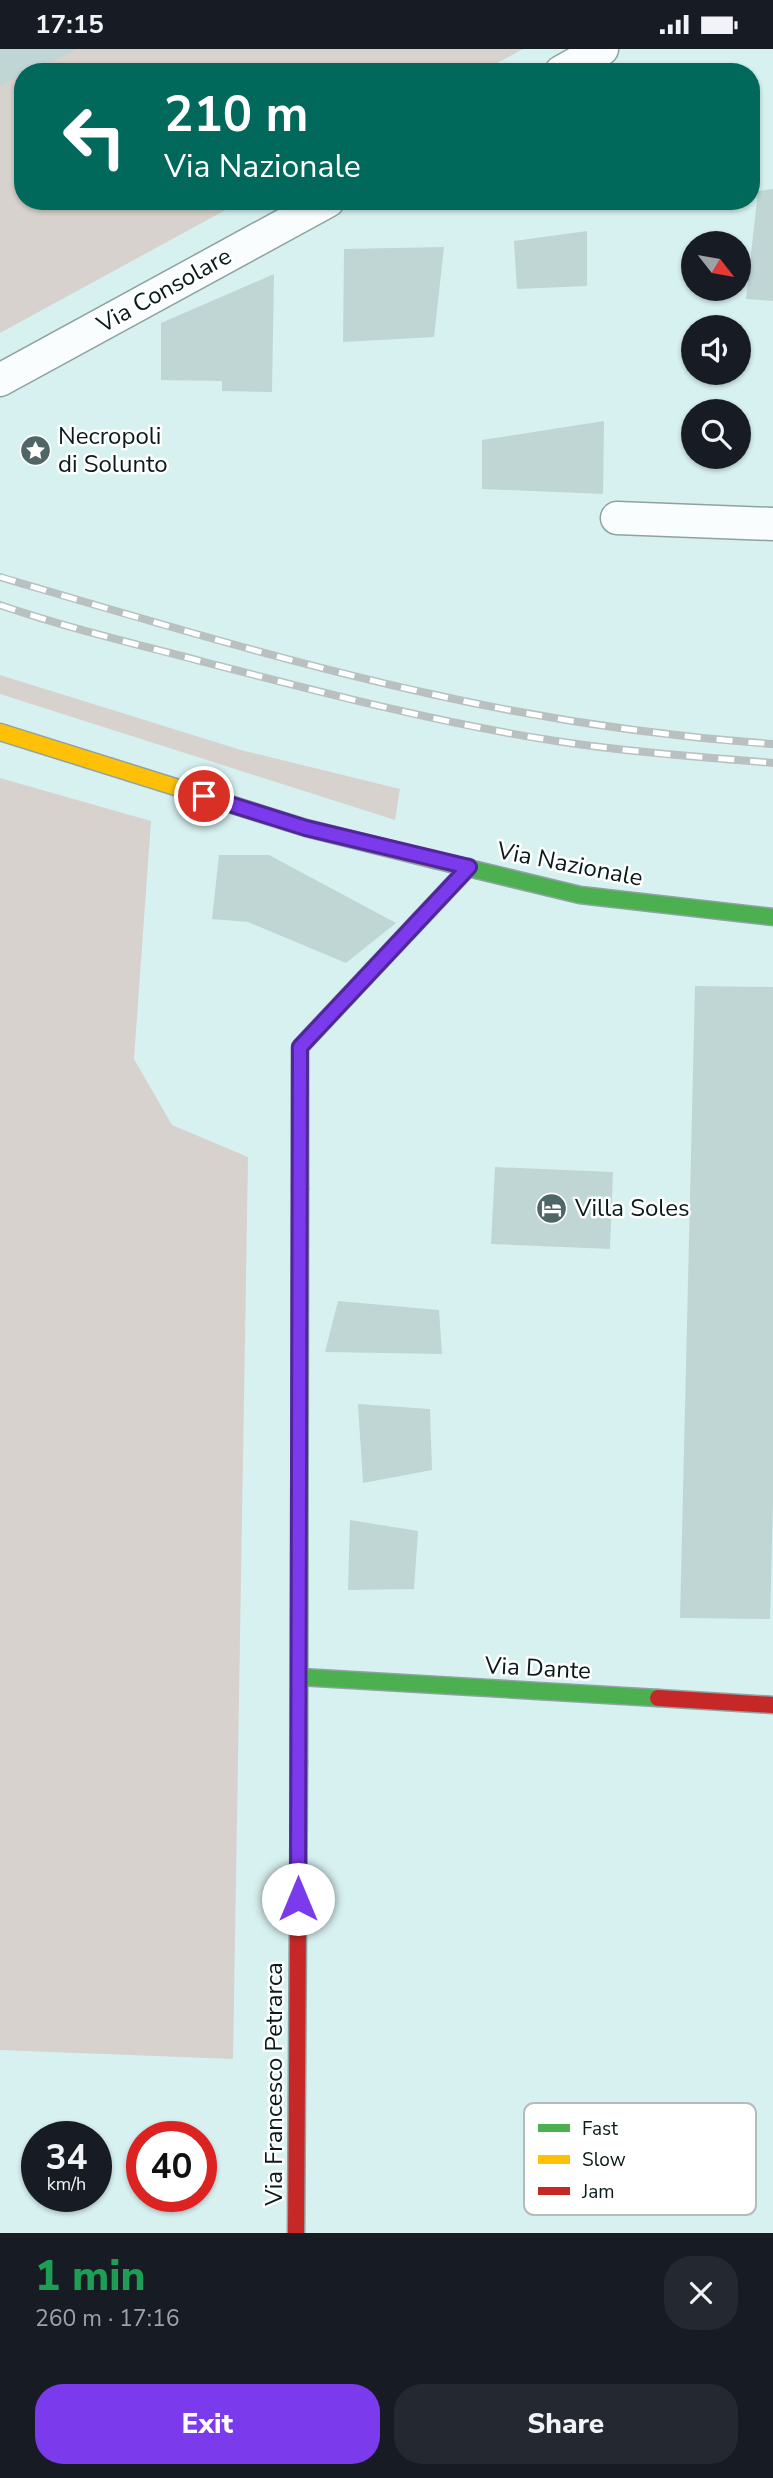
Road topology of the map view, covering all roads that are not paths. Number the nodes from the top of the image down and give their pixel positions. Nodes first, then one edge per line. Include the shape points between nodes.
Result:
1 (602, 49) edge
2 (577, 63) edge
3 (312, 210) edge
4 (0, 380) edge
5 (617, 518) dead end
6 (773, 524) edge
7 (0, 732) edge
8 (469, 867) junction
9 (773, 918) edge
10 (300, 1677) junction
11 (773, 1705) edge
12 (296, 2233) edge

1 - 2 street
3 - 4 street, Via Consolare
5 - 6 street
7 - 8 street, Via Nazionale via 306,828
8 - 9 street, Via Nazionale via 580,895
8 - 10 street, Via Francesco Petrarca via 300,1047
10 - 11 street, Via Dante
10 - 12 street, Via Francesco Petrarca

